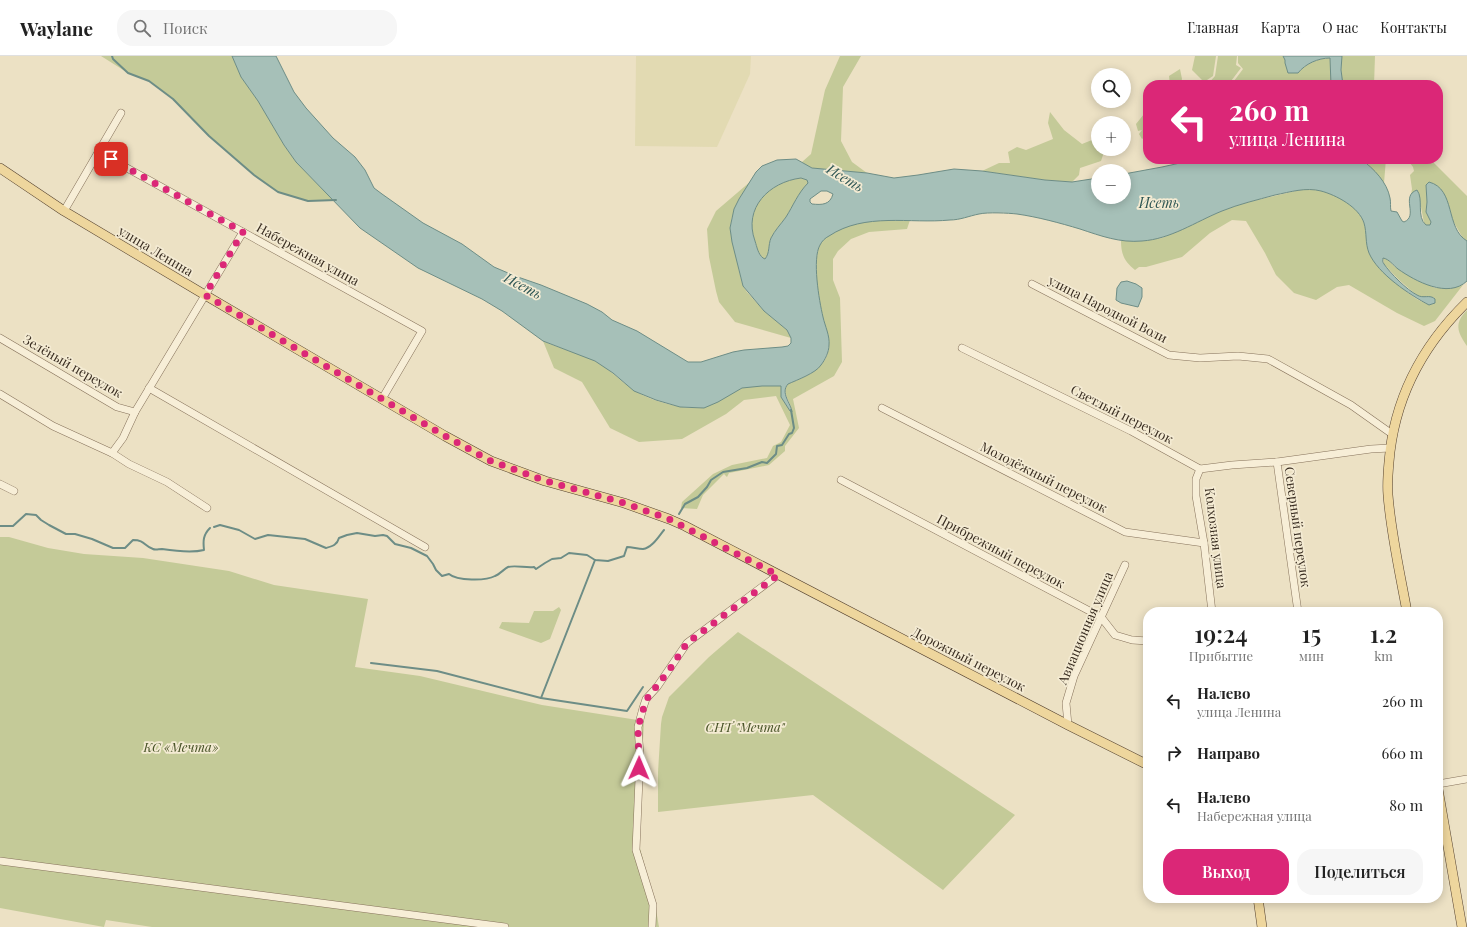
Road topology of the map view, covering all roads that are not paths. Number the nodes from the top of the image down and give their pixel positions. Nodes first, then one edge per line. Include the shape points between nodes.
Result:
1 (121, 113) dead end
2 (98, 152) junction
3 (0, 168) edge
4 (64, 211) junction
5 (243, 232) junction
6 (1032, 284) dead end
7 (205, 295) junction
8 (1467, 302) edge
9 (0, 338) edge
10 (962, 348) dead end
11 (150, 388) junction
12 (0, 394) edge
13 (382, 399) junction
14 (882, 408) dead end
15 (134, 412) junction
16 (1392, 434) junction
17 (1390, 448) junction
18 (112, 453) junction
19 (1277, 462) junction
20 (1200, 469) junction
21 (841, 480) dead end
22 (0, 484) edge
23 (14, 491) dead end
24 (207, 508) dead end
25 (1204, 543) junction
26 (425, 547) dead end
27 (1126, 565) dead end
28 (778, 575) junction
29 (1211, 607) edge
30 (1297, 607) edge
31 (1406, 607) edge
32 (1100, 617) junction
33 (1143, 641) edge
34 (1068, 725) junction
35 (1143, 762) edge
36 (1467, 779) edge
37 (1443, 783) edge
38 (1443, 818) edge
39 (0, 861) edge
40 (1259, 903) edge
41 (504, 927) edge
42 (652, 927) edge
43 (1262, 927) edge
44 (1462, 927) edge

1 - 2 street
2 - 4 street
2 - 5 street, Набережная улица
3 - 4 main road, улица Ленина
4 - 7 main road, улица Ленина
5 - 7 street
5 - 13 street, Набережная улица via 422,331
6 - 16 street, улица Народной Воли via 1169,355 1268,359 1351,405
7 - 11 street
7 - 13 main road, улица Ленина
8 - 16 main road via 1449,319 1417,365 1398,411
9 - 15 street, Зелёный переулок via 117,407
10 - 20 street, Светлый переулок via 1132,431
11 - 15 street
11 - 26 street
12 - 18 street via 53,426
13 - 28 main road, улица Ленина via 491,461 669,519
14 - 25 street, Молодёжный переулок via 1125,532
15 - 18 street via 123,438
16 - 17 main road
17 - 19 street, Северный переулок
17 - 31 main road via 1387,493
18 - 24 street via 167,482
19 - 20 street
19 - 30 street, Северный переулок
20 - 25 street, Колхозная улица via 1196,479 1196,496
21 - 32 street, Прибрежный переулок
22 - 23 street
25 - 29 street, Колхозная улица
27 - 32 street, Авиационная улица
28 - 34 main road, Дорожный переулок
28 - 42 street via 687,643 646,700 643,708 638,727 640,755 636,850 653,905
32 - 33 street, Прибрежный переулок via 1115,635
32 - 34 street, Авиационная улица via 1066,703
34 - 35 main road, Дорожный переулок
36 - 37 street
38 - 44 main road
39 - 41 street
40 - 43 main road

